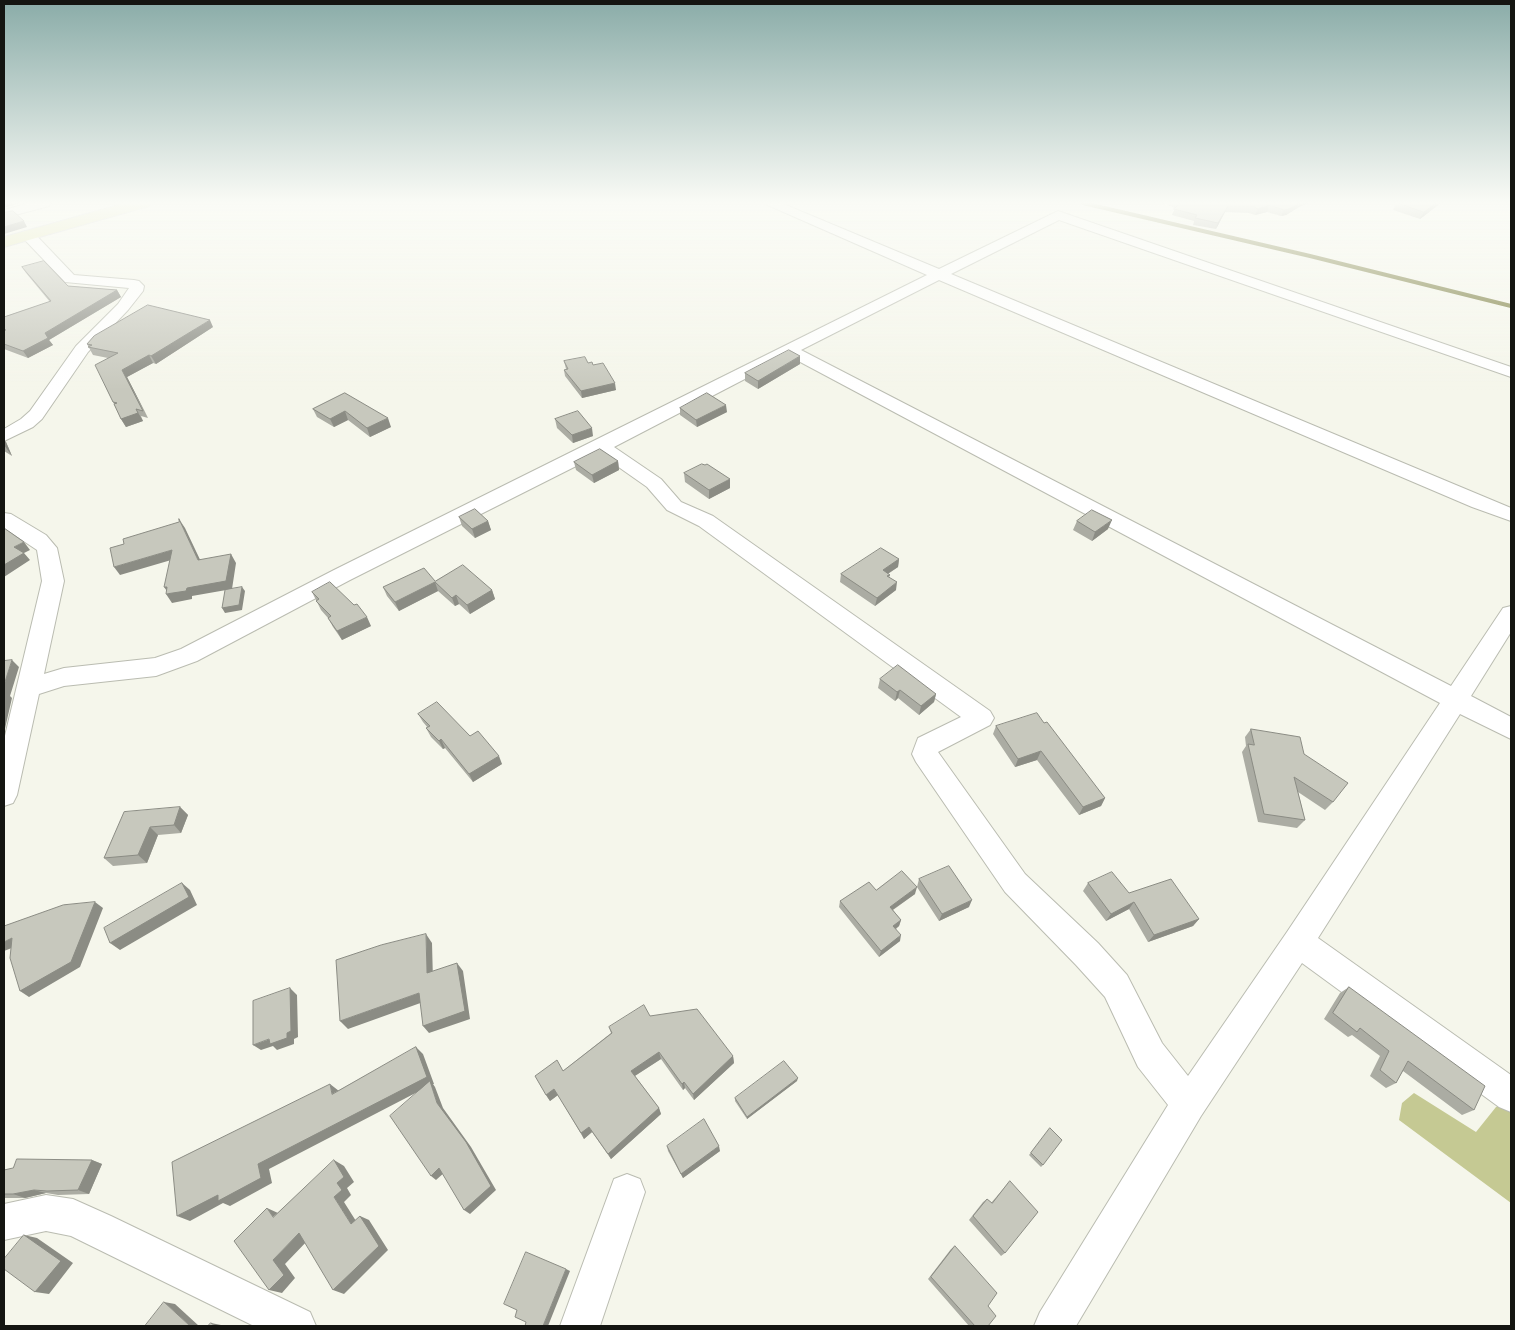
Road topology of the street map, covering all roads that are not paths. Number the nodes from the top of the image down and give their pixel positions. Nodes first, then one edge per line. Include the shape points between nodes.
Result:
1 (57, 265) edge
2 (915, 265) edge
3 (959, 265) edge
4 (1202, 265) edge
5 (939, 275) junction
6 (789, 350) junction
7 (1511, 372) edge
8 (4, 436) edge
9 (601, 446) junction
10 (1511, 514) edge
11 (4, 519) edge
12 (1511, 614) edge
13 (30, 687) junction
14 (1456, 700) junction
15 (1511, 729) edge
16 (4, 795) edge
17 (1298, 942) junction
18 (1511, 1095) edge
19 (1189, 1104) junction
20 (627, 1192) dead end
21 (4, 1222) edge
22 (296, 1326) edge
23 (580, 1326) edge
24 (1054, 1326) edge

1 - 8 street via 70,279 134,284 136,291 82,349 36,415
2 - 5 street
3 - 5 street
4 - 7 street
5 - 6 street
5 - 10 street
6 - 9 street
6 - 14 street
9 - 13 street via 351,570 189,655 156,667 64,678
9 - 19 street via 654,483 674,506 706,521 981,718 927,745 925,754 1015,883 1116,986 1150,1055
11 - 13 street via 47,548 54,581
12 - 14 street
13 - 16 street
14 - 15 street
14 - 17 street
17 - 18 street
17 - 19 street
19 - 24 street
20 - 23 street
21 - 22 street via 46,1213 73,1218

